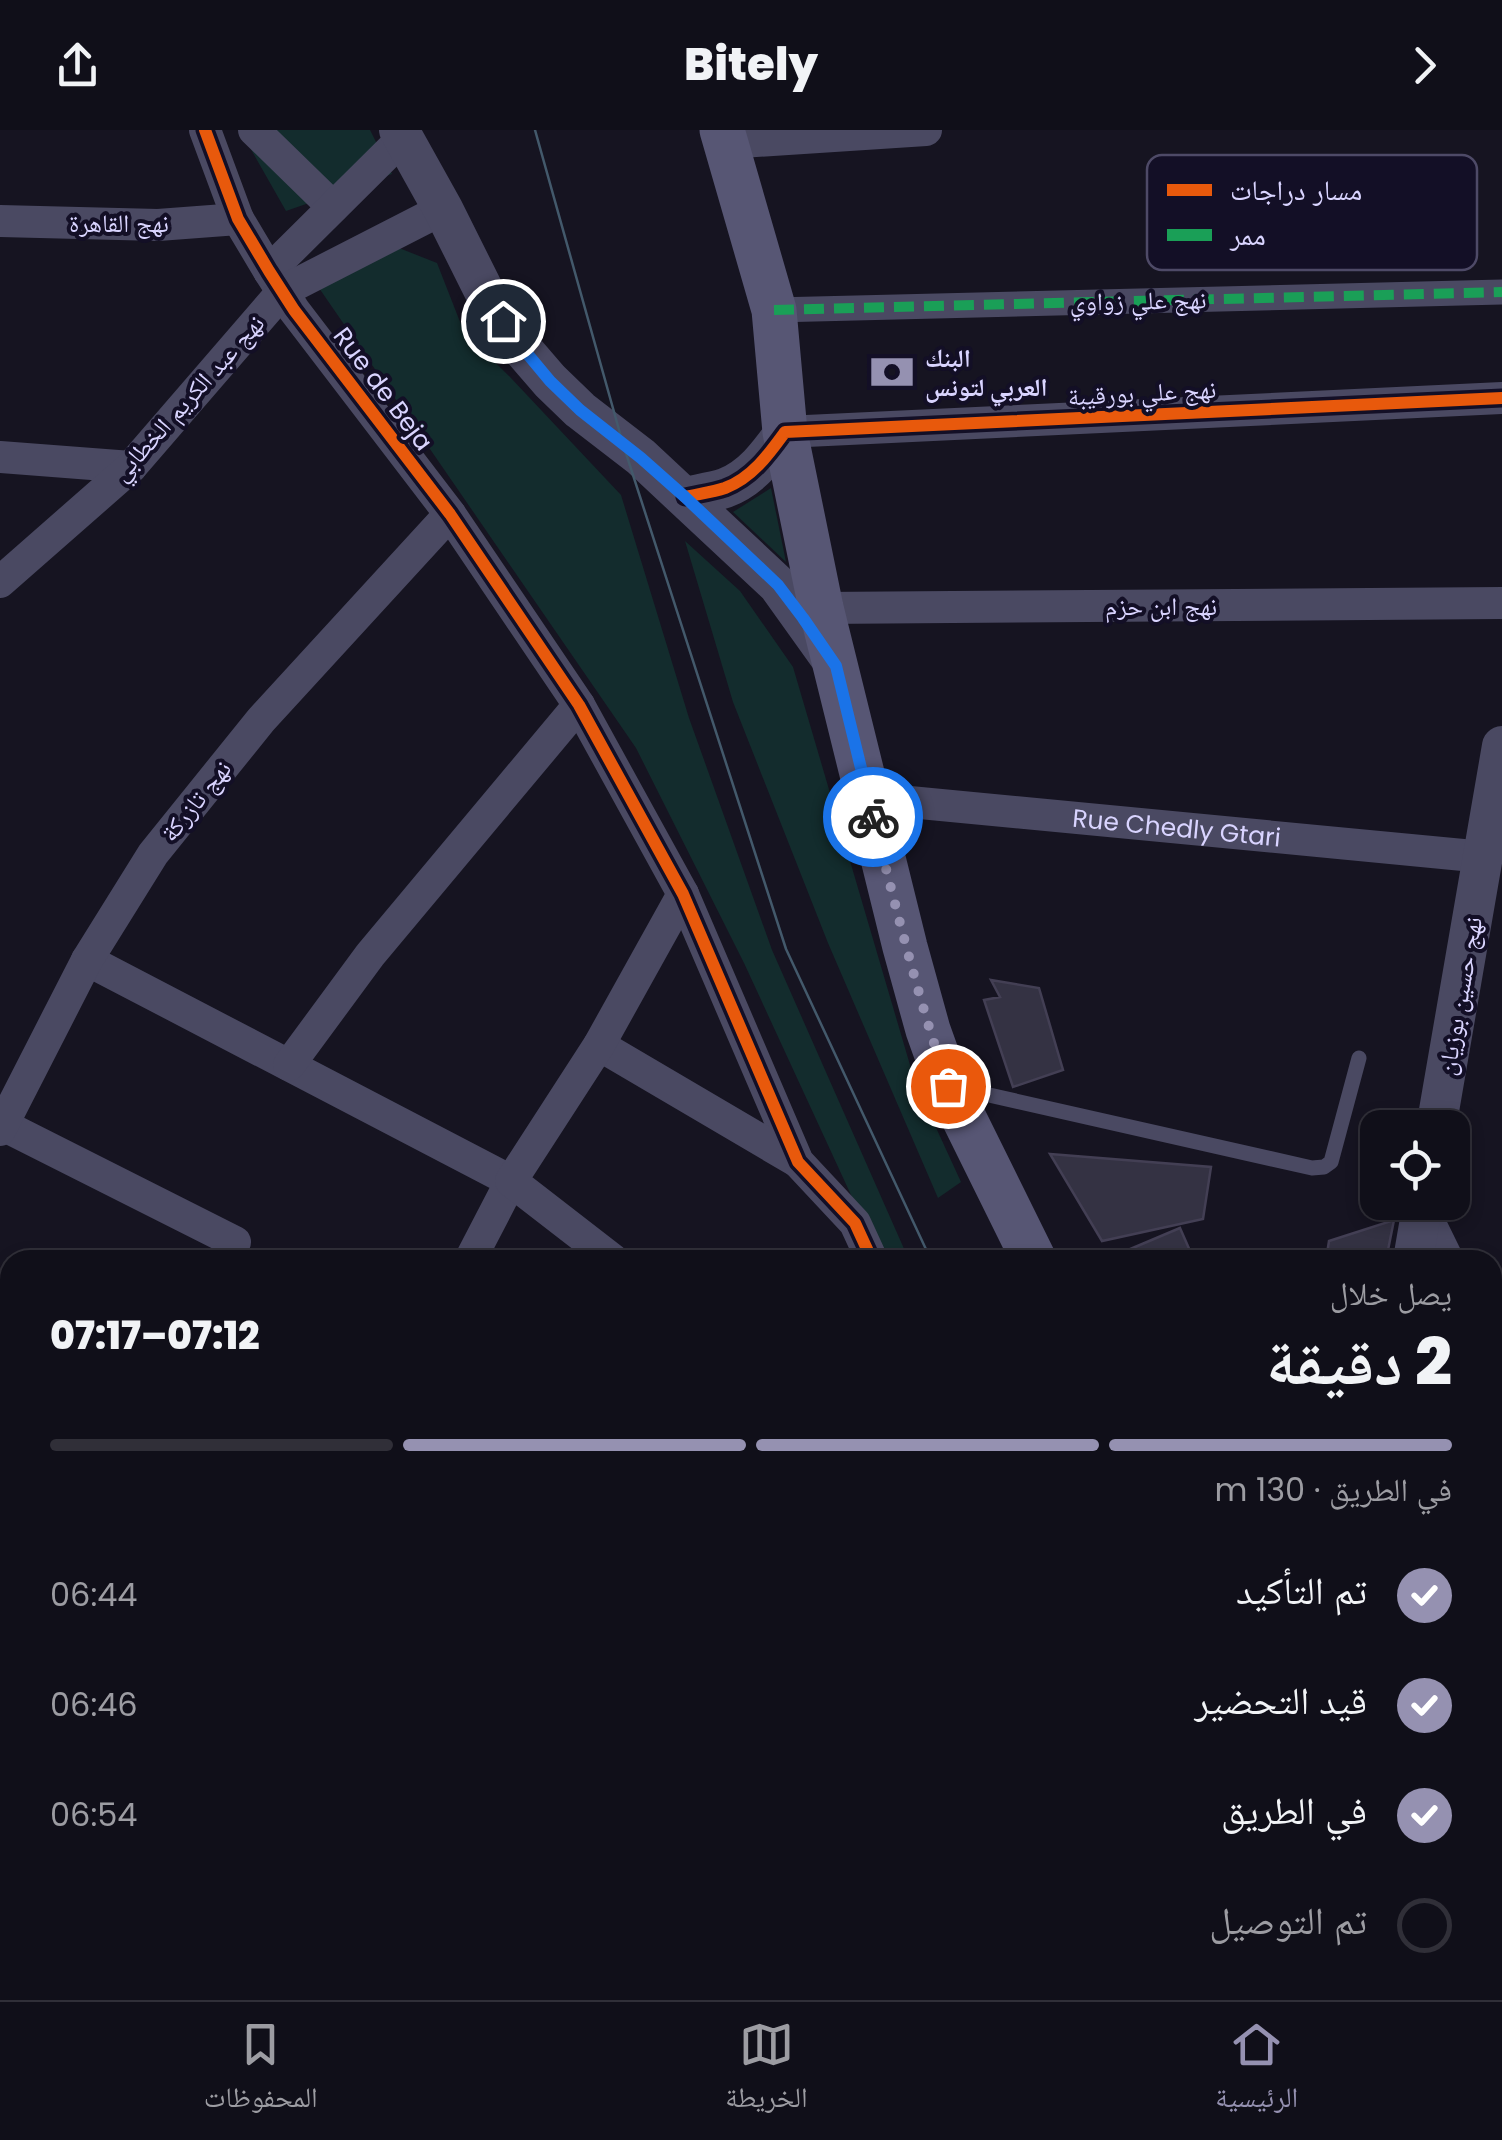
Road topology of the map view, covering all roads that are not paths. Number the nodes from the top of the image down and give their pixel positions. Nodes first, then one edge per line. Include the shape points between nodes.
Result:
1 (205, 130) edge
2 (254, 130) edge
3 (926, 130) edge
4 (401, 134) edge
5 (723, 137) edge
6 (333, 207) junction
7 (443, 209) junction
8 (238, 219) junction
9 (0, 221) edge
10 (276, 281) junction
11 (1502, 292) edge
12 (774, 310) junction
13 (1502, 398) edge
14 (784, 432) junction
15 (0, 457) edge
16 (131, 466) junction
17 (685, 497) junction
18 (450, 514) junction
19 (0, 582) edge
20 (1502, 603) edge
21 (821, 608) junction
22 (836, 666) junction
23 (579, 705) junction
24 (1502, 746) edge
25 (868, 798) junction
26 (1484, 857) junction
27 (683, 894) junction
28 (87, 960) junction
29 (599, 1046) junction
30 (1359, 1058) dead end
31 (289, 1065) junction
32 (948, 1086) junction
33 (1439, 1110) edge
34 (1, 1128) edge
35 (798, 1162) junction
36 (511, 1181) junction
37 (1419, 1220) edge
38 (1429, 1220) edge
39 (235, 1242) dead end
40 (475, 1250) edge
41 (600, 1250) edge
42 (867, 1250) edge
43 (1029, 1250) edge
44 (1415, 1250) edge
45 (1443, 1250) edge

1 - 8 street, Rue de Beja
2 - 6 street
3 - 5 street
4 - 6 street, نهج عبد الكريم الخطابي
4 - 7 street
5 - 12 main road
6 - 10 street, نهج عبد الكريم الخطابي
7 - 10 street
7 - 17 street via 487,297 550,381
8 - 9 street, نهج القاهرة via 158,225
8 - 10 street, Rue de Beja
10 - 16 street, نهج عبد الكريم الخطابي
10 - 18 street, Rue de Beja
11 - 12 street, نهج علي زواوي
12 - 14 main road
13 - 14 street, نهج علي بورقيبة
14 - 17 street via 748,476
14 - 21 main road
15 - 16 street
16 - 19 street, نهج عبد الكريم الخطابي
17 - 22 street via 778,585
18 - 23 street, Rue de Beja
18 - 28 street, نهج تازركة via 261,720 154,854
20 - 21 street, نهج ابن حزم
21 - 22 main road
22 - 25 main road
23 - 27 street, Rue de Beja
23 - 31 street via 370,955
24 - 26 street, نهج حسين بوزيان
25 - 26 street, Rue Chedly Gtari
25 - 32 main road
26 - 33 street, نهج حسين بوزيان
27 - 29 street
27 - 35 street, Rue de Beja
28 - 31 street
28 - 34 street, نهج تازركة
29 - 35 street
29 - 36 street
30 - 32 lane via 1330,1162 1312,1168
31 - 36 street
32 - 43 main road
34 - 39 street
35 - 42 street via 855,1223
36 - 40 street
36 - 41 street
37 - 44 street
38 - 45 street

